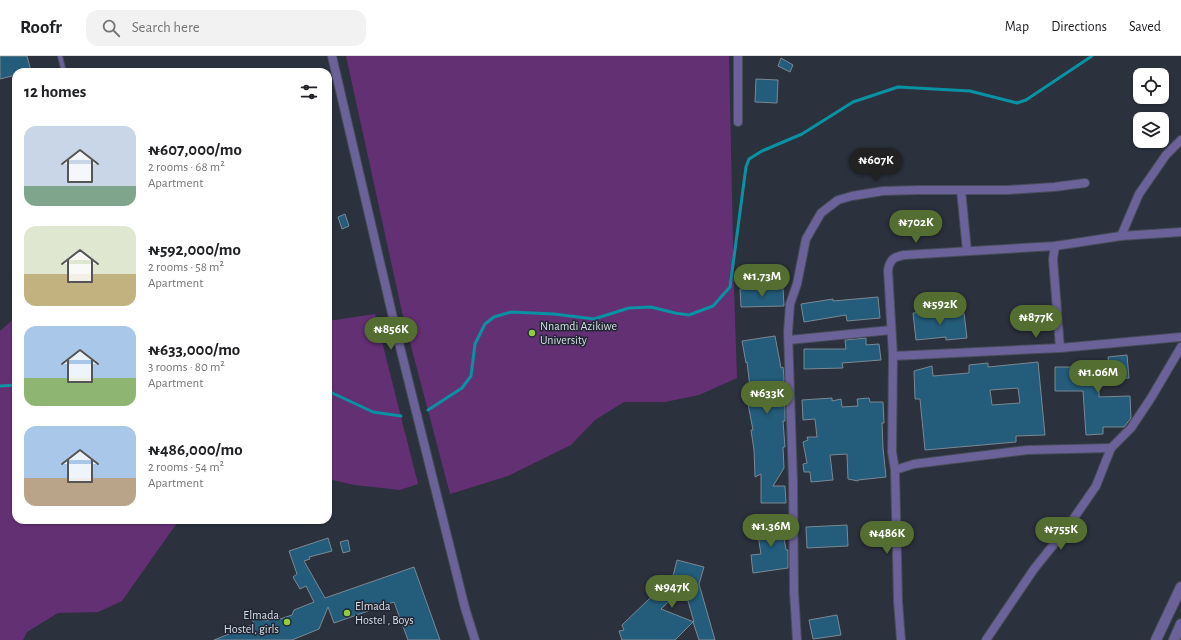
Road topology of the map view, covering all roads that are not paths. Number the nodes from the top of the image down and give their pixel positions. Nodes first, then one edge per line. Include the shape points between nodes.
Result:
1 (60, 56) edge
2 (332, 56) edge
3 (738, 56) edge
4 (63, 68) edge
5 (738, 122) dead end
6 (1181, 140) edge
7 (1085, 183) dead end
8 (961, 190) junction
9 (1181, 232) edge
10 (1121, 236) junction
11 (1055, 246) junction
12 (967, 251) junction
13 (891, 330) junction
14 (1181, 337) edge
15 (788, 340) junction
16 (1181, 347) edge
17 (1060, 348) junction
18 (893, 356) junction
19 (1110, 448) junction
20 (895, 470) junction
21 (1181, 588) edge
22 (1181, 624) edge
23 (475, 640) edge
24 (797, 640) edge
25 (901, 640) edge
26 (986, 640) edge
27 (1156, 640) edge
28 (1174, 640) edge

1 - 4 lane
2 - 23 street via 397,335
3 - 5 street
6 - 10 street via 1166,155 1139,194
7 - 8 street via 1008,190
8 - 12 street
8 - 15 street via 918,190 852,196 838,200 822,212 806,239 797,284 790,304
9 - 10 street
10 - 11 street
11 - 12 street
11 - 17 street via 1053,259
12 - 13 street via 904,255 890,261 888,270
13 - 15 street
13 - 18 street
14 - 17 street
15 - 24 street
16 - 19 street via 1152,398 1131,428
17 - 18 street
18 - 20 street via 892,452
19 - 20 street via 1027,450 914,464
19 - 26 street via 1096,486 1034,569
20 - 25 street
21 - 27 street
22 - 28 street

